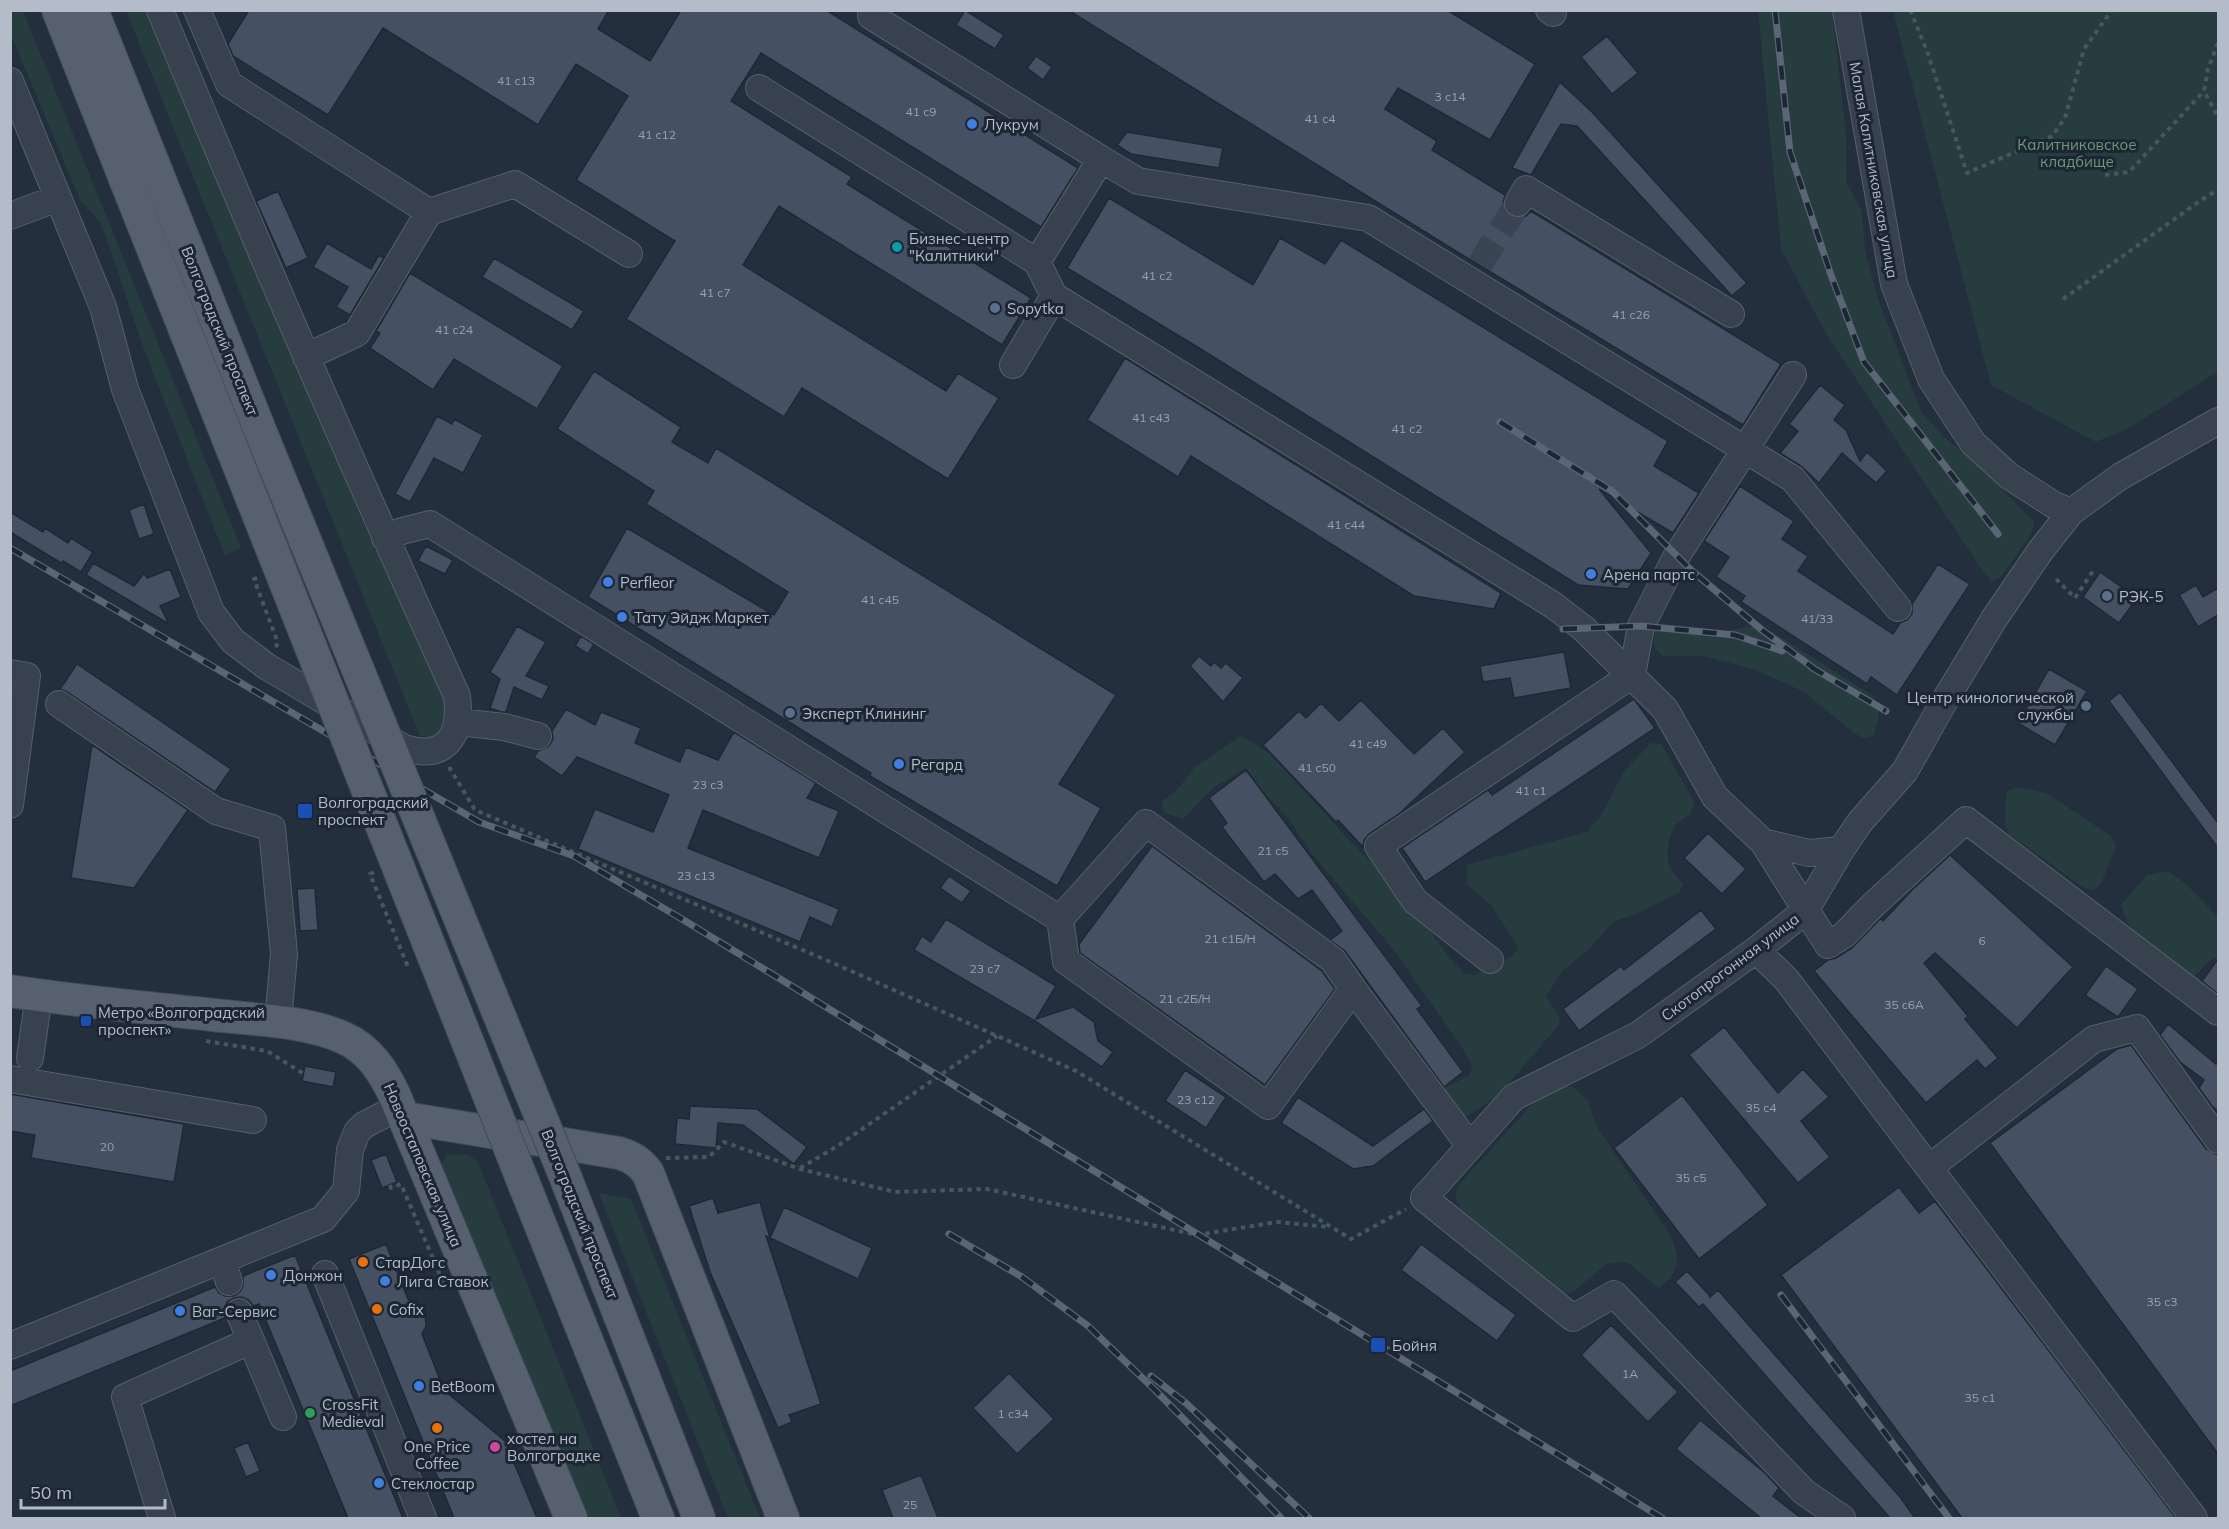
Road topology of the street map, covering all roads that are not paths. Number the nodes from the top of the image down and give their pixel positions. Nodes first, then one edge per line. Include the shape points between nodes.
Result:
1 (58, 10) edge
2 (92, 10) edge
3 (160, 10) edge
4 (197, 10) edge
5 (1845, 10) edge
6 (871, 16) dead end
7 (10, 81) edge
8 (759, 88) dead end
9 (1101, 159) junction
10 (58, 198) junction
11 (1518, 203) tunnel mouth
12 (429, 212) junction
13 (10, 216) edge
14 (628, 254) dead end
15 (1037, 262) junction
16 (1054, 296) junction
17 (1731, 314) dead end
18 (306, 357) junction
19 (1012, 365) dead end
20 (1793, 375) dead end
21 (2218, 421) edge
22 (1745, 449) junction
23 (2071, 512) junction
24 (385, 538) junction
25 (1898, 608) dead end
26 (10, 673) edge
27 (1632, 675) junction
28 (59, 704) dead end
29 (458, 722) junction
30 (538, 736) dead end
31 (10, 805) edge
32 (1763, 842) junction
33 (1840, 850) junction
34 (1805, 910) junction
35 (1060, 919) junction
36 (1756, 950) junction
37 (1490, 960) dead end
38 (1353, 988) junction
39 (25, 993) edge
40 (2218, 1012) edge
41 (278, 1022) junction
42 (30, 1058) dead end
43 (10, 1079) edge
44 (402, 1113) junction
45 (253, 1120) dead end
46 (2218, 1140) edge
47 (1470, 1146) junction
48 (1929, 1168) junction
49 (325, 1274) dead end
50 (239, 1312) dead end
51 (250, 1341) junction
52 (10, 1347) edge
53 (283, 1418) dead end
54 (162, 1518) edge
55 (423, 1518) edge
56 (571, 1518) edge
57 (658, 1518) edge
58 (699, 1518) edge
59 (783, 1518) edge
60 (1842, 1518) edge
61 (2194, 1518) edge

1 - 57 main road, bridge
2 - 58 main road, Волгоградский проспект, bridge via 565,1176
3 - 18 street
4 - 12 street via 229,84
5 - 23 street, Малая Калитниковская улица via 1894,284 1931,379 1973,443 2009,476
6 - 9 street
7 - 10 street
8 - 15 street
9 - 15 street
9 - 22 street via 1138,182 1368,218 1475,273
10 - 13 street
10 - 29 street via 103,307 125,389 211,612 233,641 266,666 404,748 418,753 441,748
11 - 17 street via 1526,189
12 - 14 street via 515,184
12 - 18 street via 357,333
15 - 16 street
16 - 19 street
16 - 27 street via 1553,605
18 - 24 street
20 - 22 street
21 - 23 street, Скотопрогонная улица via 2121,476
22 - 25 street via 1793,479
22 - 27 street via 1676,557 1656,596 1641,626
23 - 33 street, Скотопрогонная улица via 1994,619 1905,771
24 - 29 street via 458,696
24 - 35 street via 430,524
26 - 31 street via 27,676
27 - 32 street via 1665,709 1715,796
27 - 37 street via 1378,846 1415,901
28 - 41 street via 216,812 272,828 284,954
29 - 30 street via 504,727
32 - 33 street via 1809,853
32 - 34 street
33 - 34 street, Скотопрогонная улица
34 - 36 street, Скотопрогонная улица
34 - 40 street via 1828,945 1844,935 1966,820
35 - 38 street via 1146,823 1332,960
35 - 38 street via 1066,961 1268,1106
36 - 47 street, Скотопрогонная улица via 1638,1035 1514,1097
36 - 48 street via 1786,979
38 - 47 street
39 - 41 main road, Новоостаповская улица
39 - 42 street
41 - 44 main road, Новоостаповская улица via 344,1037 363,1049 385,1074
43 - 45 street
44 - 52 street via 364,1125 357,1132 350,1150 346,1191 323,1218 226,1271
44 - 56 main road, Новоостаповская улица
44 - 59 main road via 619,1153 642,1165
46 - 48 street via 2137,1028 2094,1039
47 - 60 street, Скотопрогонная улица via 1424,1198 1573,1318 1614,1294 1804,1492
48 - 61 street
49 - 55 street
50 - 51 street
51 - 53 street
51 - 54 street via 124,1397

